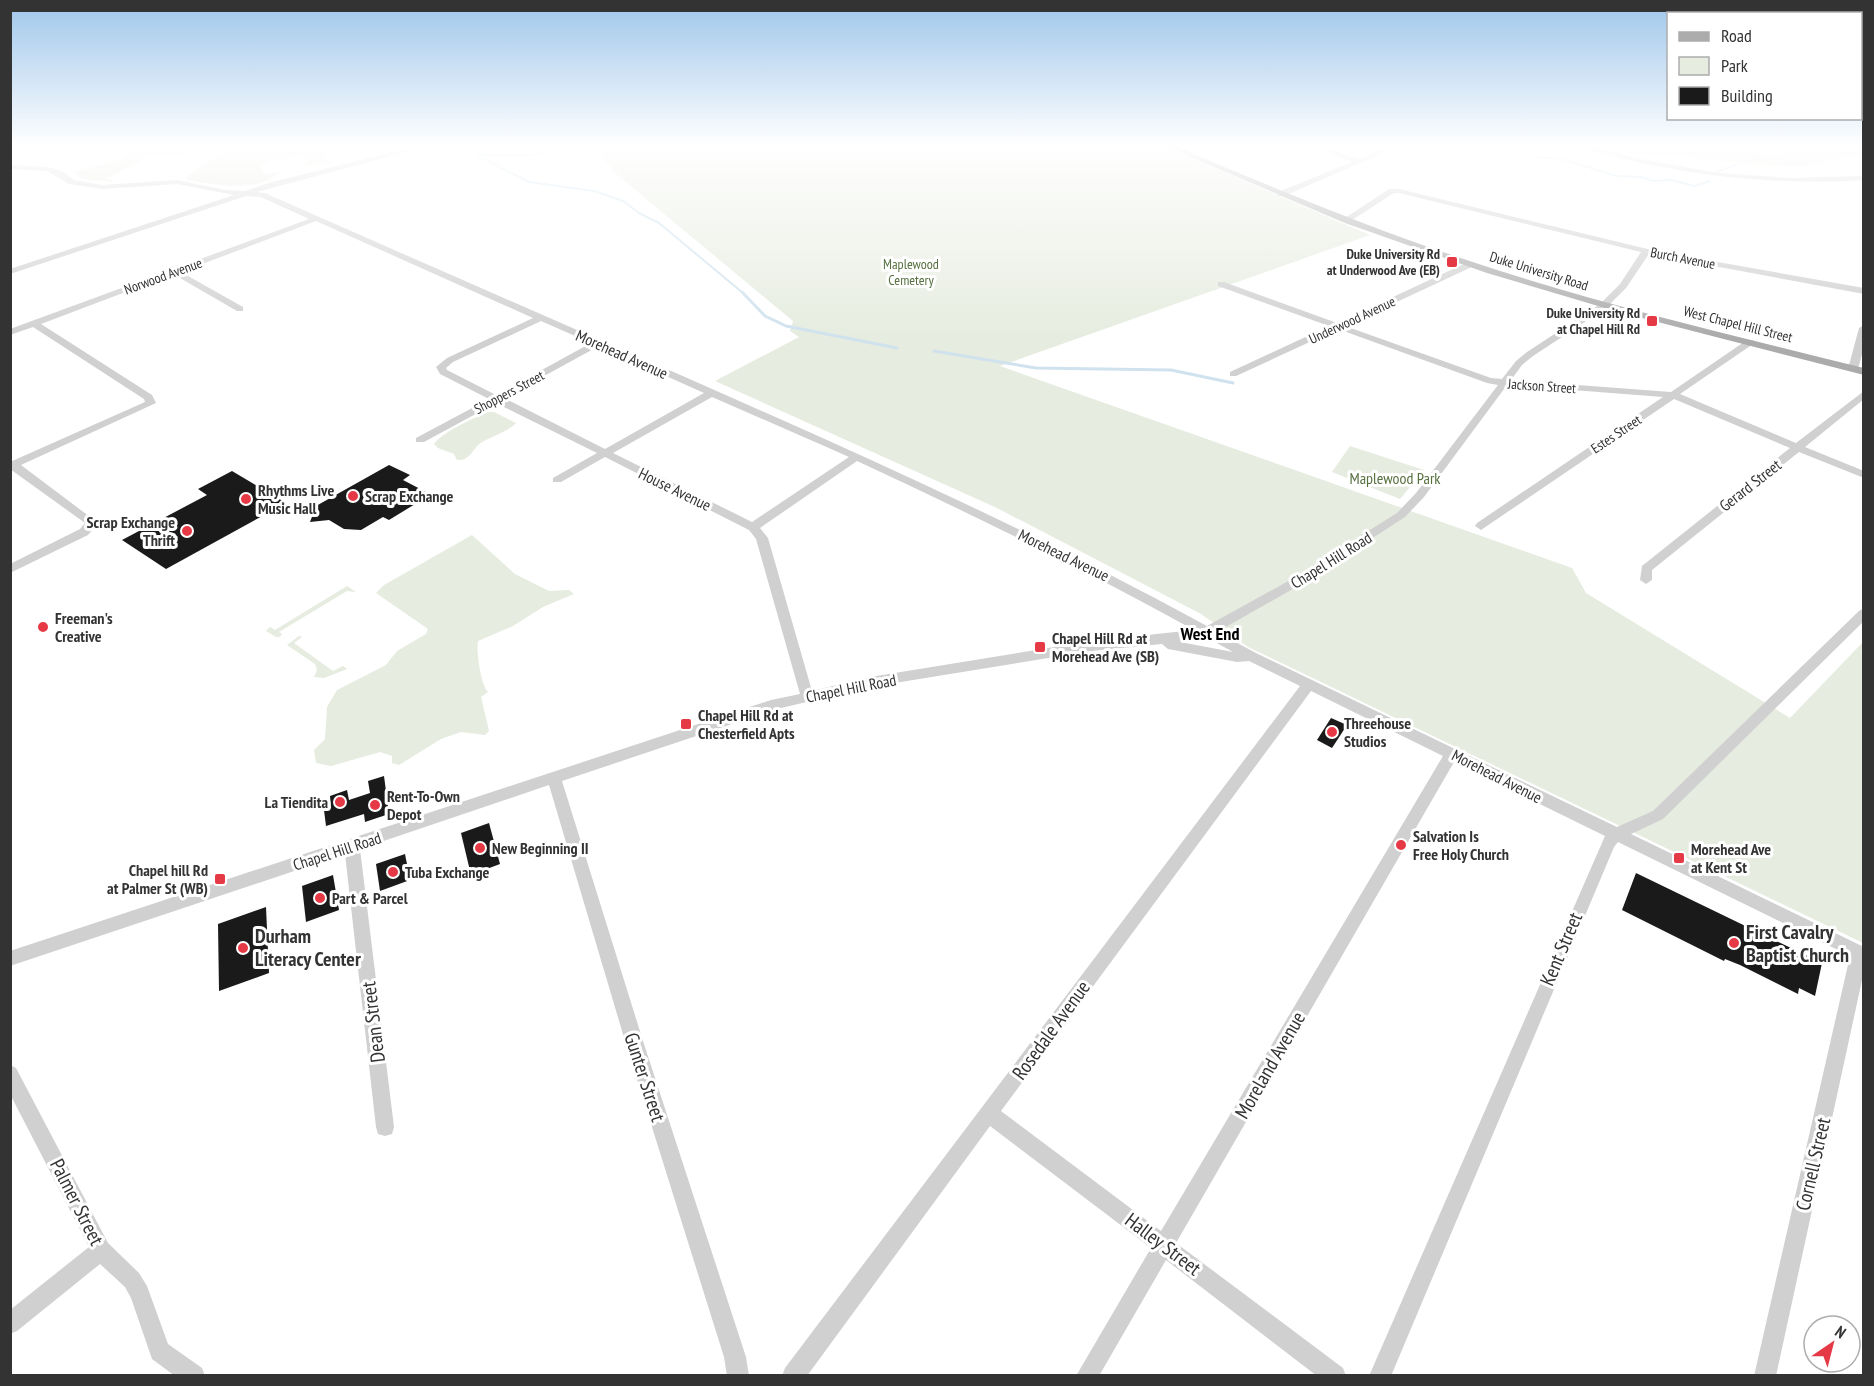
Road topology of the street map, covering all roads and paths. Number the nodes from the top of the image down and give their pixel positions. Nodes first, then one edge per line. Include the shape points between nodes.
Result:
1 (194, 209) edge
2 (292, 209) edge
3 (1318, 209) edge
4 (1365, 209) edge
5 (1472, 209) edge
6 (315, 219) junction
7 (1347, 220) junction
8 (1646, 251) junction
9 (1471, 264) junction
10 (10, 272) edge
11 (175, 272) junction
12 (1221, 284) dead end
13 (1863, 291) edge
14 (1604, 304) junction
15 (240, 309) dead end
16 (540, 318) junction
17 (35, 324) junction
18 (1337, 327) junction
19 (1863, 328) edge
20 (10, 332) edge
21 (1750, 342) junction
22 (598, 343) junction
23 (1858, 371) edge
24 (1233, 374) dead end
25 (1502, 383) junction
26 (711, 393) junction
27 (1863, 394) edge
28 (1673, 395) junction
29 (496, 399) junction
30 (420, 440) dead end
31 (1798, 447) junction
32 (604, 453) junction
33 (856, 457) junction
34 (12, 465) edge
35 (1863, 475) edge
36 (557, 480) dead end
37 (1481, 526) dead end
38 (753, 527) junction
39 (10, 568) edge
40 (1646, 580) dead end
41 (1863, 613) edge
42 (1206, 632) junction
43 (1139, 641) junction
44 (1251, 656) junction
45 (1309, 683) junction
46 (807, 696) junction
47 (1452, 753) junction
48 (554, 778) junction
49 (1614, 835) junction
50 (352, 846) junction
51 (1861, 954) edge
52 (10, 959) edge
53 (10, 1074) edge
54 (989, 1113) junction
55 (385, 1127) dead end
56 (1164, 1245) junction
57 (101, 1250) junction
58 (10, 1324) edge
59 (195, 1376) edge
60 (738, 1376) edge
61 (793, 1376) edge
62 (1087, 1376) edge
63 (1335, 1376) edge
64 (1380, 1376) edge
65 (1765, 1376) edge

1 - 10 street
2 - 6 street, Morehead Avenue
3 - 7 main road, Duke University Road
4 - 7 street, Burch Avenue
5 - 8 street, Burch Avenue
6 - 11 street, Norwood Avenue
6 - 16 street, Morehead Avenue
7 - 9 main road, Duke University Road
8 - 13 street, Burch Avenue
8 - 14 street, Chapel Hill Road
9 - 14 main road, Duke University Road
9 - 18 street, Underwood Avenue
11 - 15 street
11 - 17 street, Norwood Avenue
12 - 18 street, Jackson Street
14 - 21 main road, West Chapel Hill Street
14 - 25 street, Chapel Hill Road via 1532,351
16 - 22 street, Morehead Avenue
16 - 29 street, House Avenue via 441,367 443,372
17 - 20 street, Norwood Avenue
17 - 34 street via 148,396 151,403
18 - 24 street, Underwood Avenue
18 - 25 street, Jackson Street
19 - 23 street
21 - 23 main road, West Chapel Hill Street
21 - 28 street, Estes Street
22 - 26 street, Morehead Avenue
22 - 29 street, Shoppers Street
25 - 28 street, Jackson Street
25 - 42 street, Chapel Hill Road via 1401,515 1296,582
26 - 32 street
26 - 33 street, Morehead Avenue
27 - 31 street, Gerard Street
28 - 31 street, Jackson Street
28 - 37 street, Estes Street
29 - 30 street, Shoppers Street
29 - 32 street, House Avenue
31 - 35 street, Jackson Street
31 - 40 street, Gerard Street via 1646,569
32 - 36 street
32 - 38 street, House Avenue
33 - 38 street
33 - 42 street, Morehead Avenue via 1081,563
34 - 39 street via 91,520 92,525
38 - 46 street via 762,538
41 - 49 street via 1658,815 1649,823
42 - 43 street, Chapel Hill Road
42 - 44 street, Morehead Avenue
43 - 44 street
43 - 46 street, Chapel Hill Road via 870,682
44 - 45 street, Morehead Avenue
45 - 47 street, Morehead Avenue
45 - 54 street, Rosedale Avenue
46 - 48 street, Chapel Hill Road
47 - 49 street, Morehead Avenue
47 - 56 street, Moreland Avenue
48 - 50 street, Chapel Hill Road
48 - 60 street, Gunter Street
49 - 51 street, Morehead Avenue
49 - 64 street, Kent Street via 1573,920
50 - 52 street, Chapel Hill Road
50 - 55 street, Dean Street
51 - 65 street, Cornell Street
53 - 57 street, Palmer Street
54 - 56 street, Halley Street
54 - 61 street, Rosedale Avenue
56 - 62 street, Moreland Avenue
56 - 63 street, Halley Street
57 - 58 street
57 - 59 street, Palmer Street via 140,1293 160,1351

